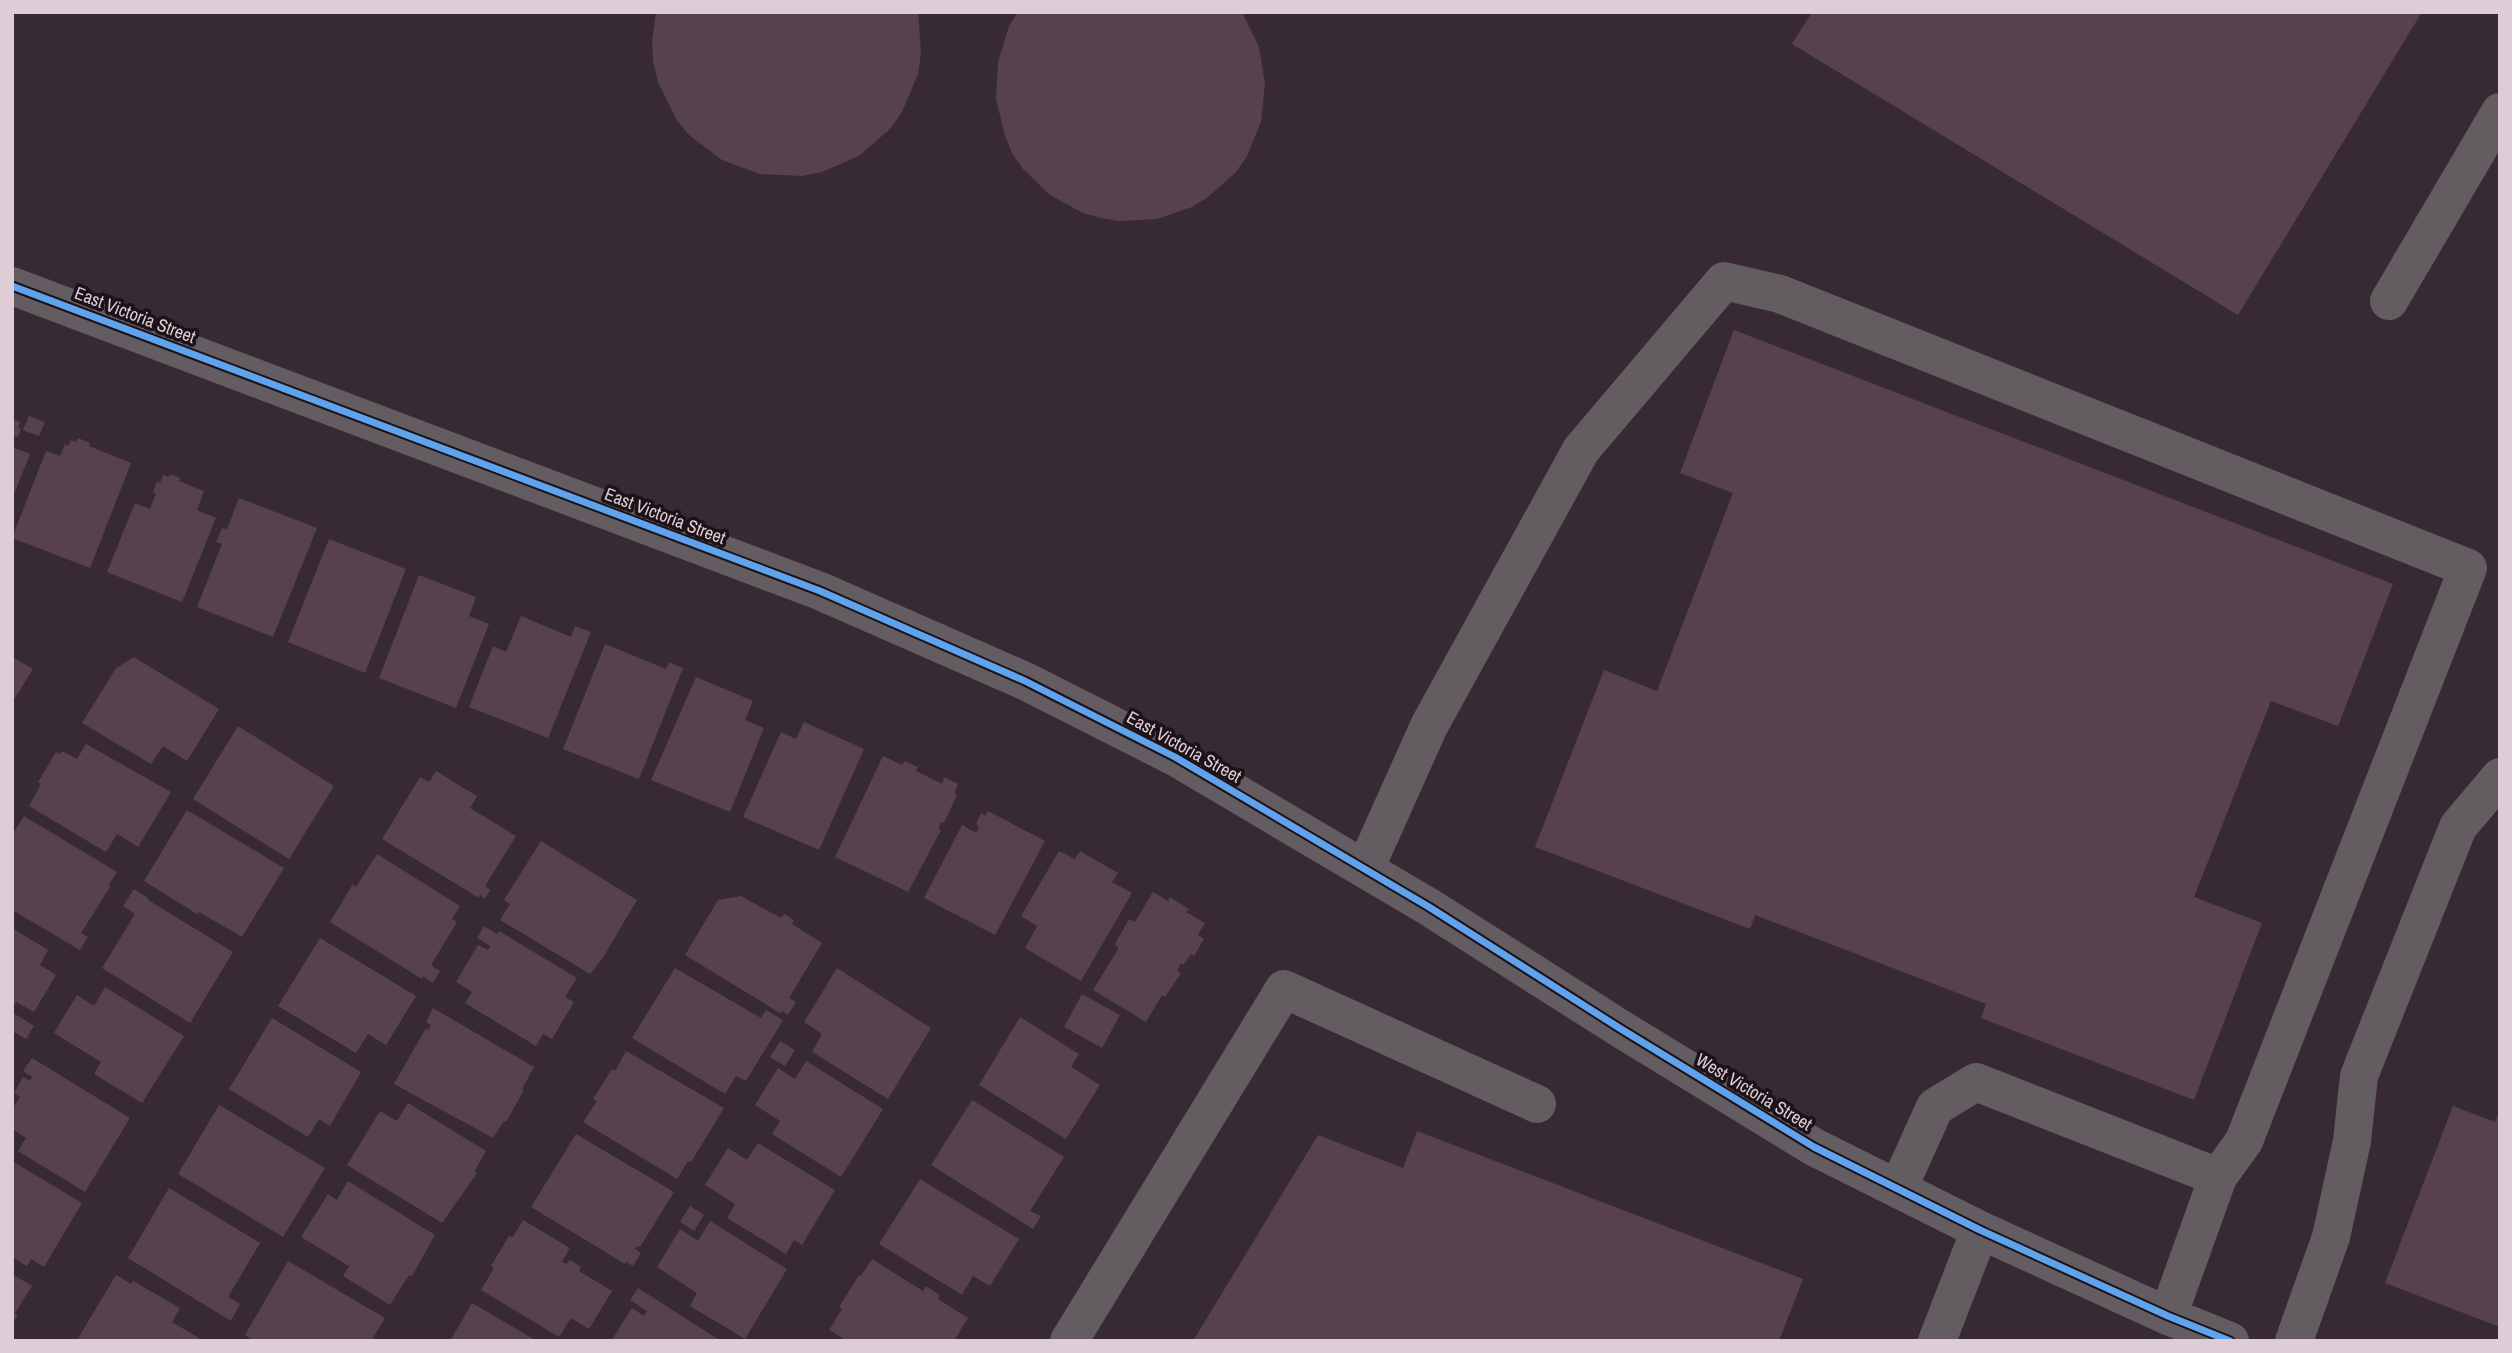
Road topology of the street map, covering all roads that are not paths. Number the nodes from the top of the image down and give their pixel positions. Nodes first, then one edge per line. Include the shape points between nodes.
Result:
1 (2500, 112) edge
2 (12, 286) edge
3 (2389, 301) dead end
4 (2500, 777) edge
5 (1285, 824) joint
6 (1365, 869) junction
7 (1537, 1104) dead end
8 (2218, 1177) junction
9 (1898, 1189) junction
10 (1980, 1230) junction
11 (2168, 1316) junction
12 (1069, 1341) edge
13 (1937, 1341) edge
14 (2230, 1341) edge
15 (2294, 1341) edge

1 - 3 street
2 - 5 street, East Victoria Street via 820,591 1037,687 1175,758
4 - 15 street via 2458,827 2359,1076 2352,1141 2331,1237
5 - 6 street, West Victoria Street
6 - 8 street via 1429,726 1581,450 1724,281 1780,294 2468,568 2244,1142
6 - 9 street, West Victoria Street via 1814,1147
7 - 12 street via 1284,989
8 - 9 street via 1976,1082 1935,1107
8 - 11 street
9 - 10 street, West Victoria Street
10 - 11 street, West Victoria Street
10 - 13 street
11 - 14 street, West Victoria Street

